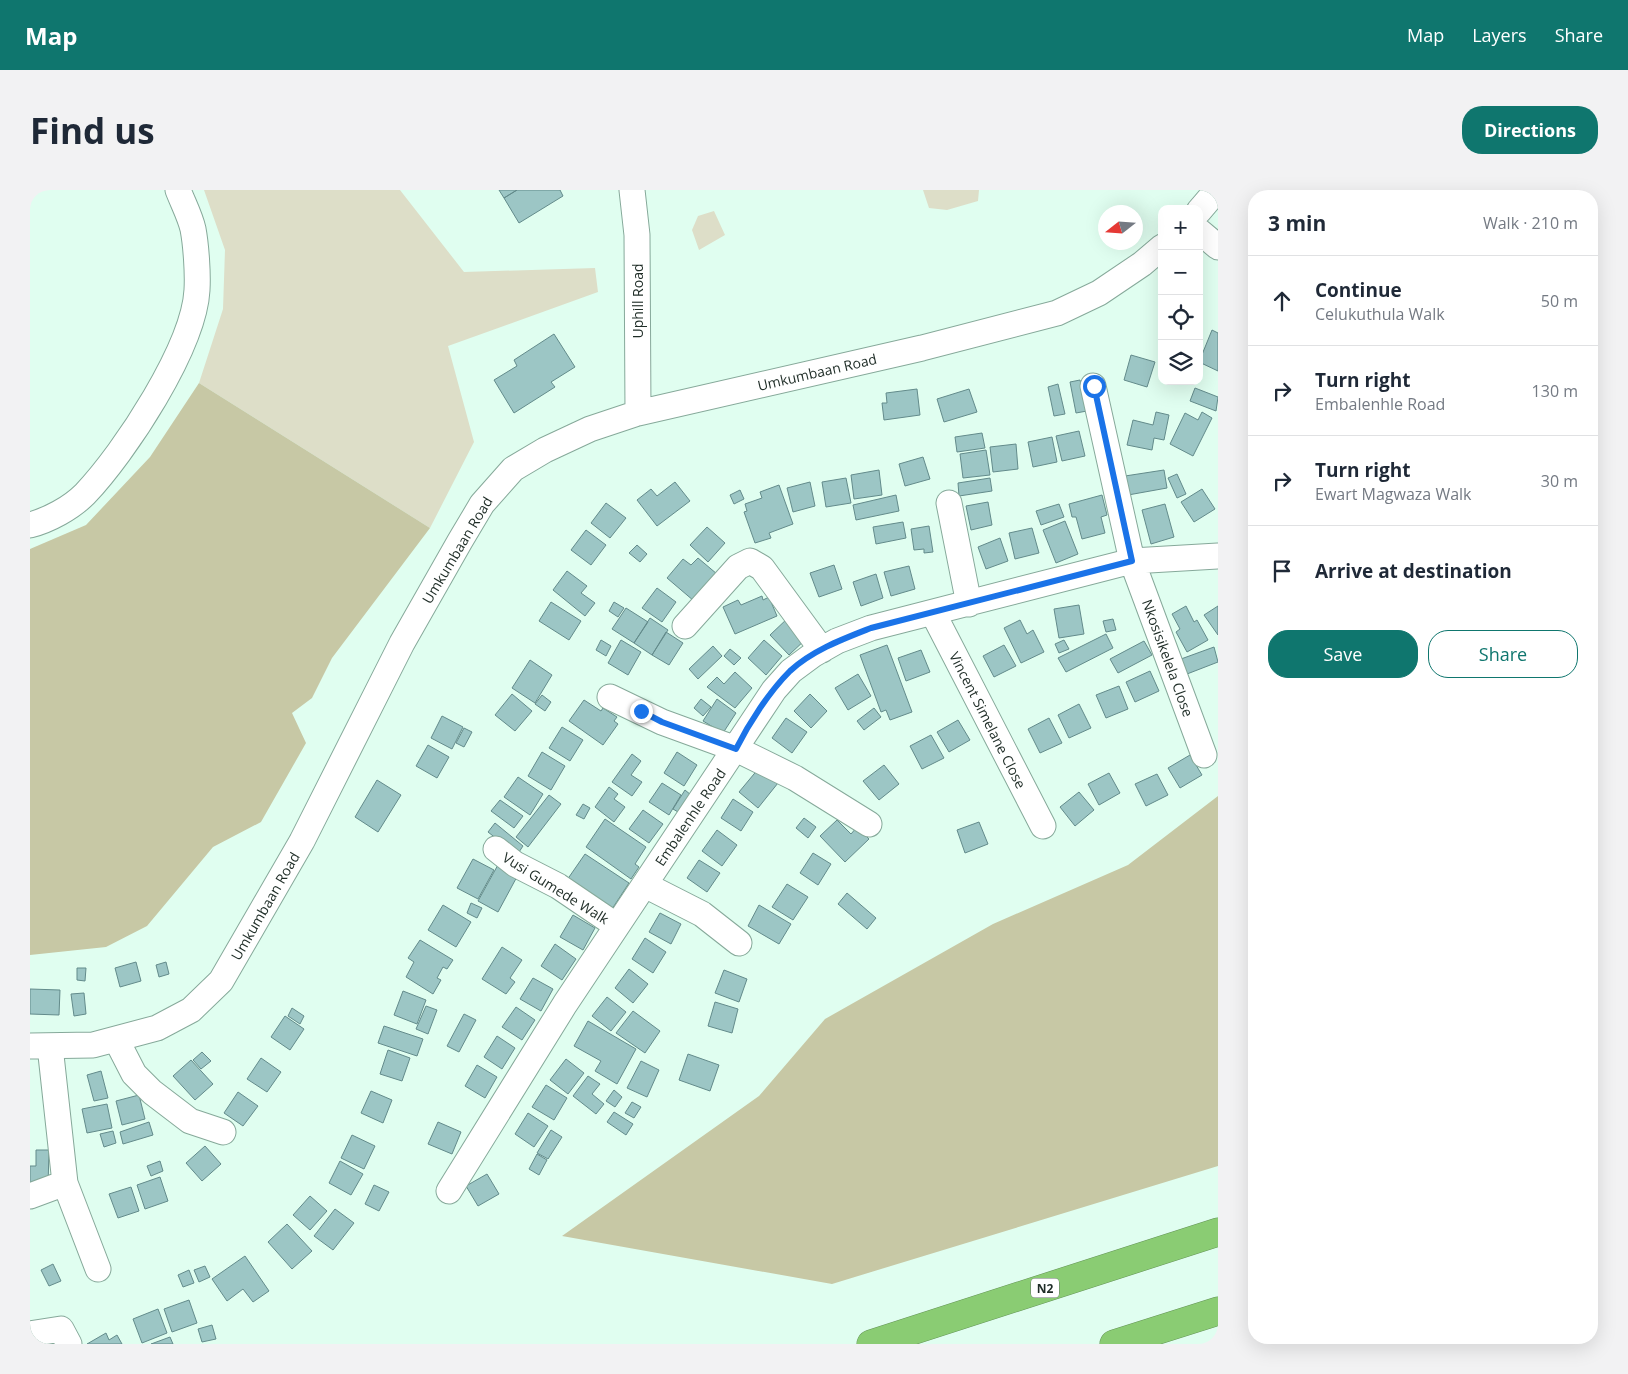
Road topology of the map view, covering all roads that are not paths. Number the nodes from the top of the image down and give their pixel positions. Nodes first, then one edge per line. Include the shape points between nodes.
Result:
1 (178, 190) edge
2 (632, 190) edge
3 (1217, 190) edge
4 (1203, 206) edge
5 (1203, 234) edge
6 (1218, 247) edge
7 (1158, 250) edge
8 (1094, 386) dead end
9 (638, 413) junction
10 (949, 503) dead end
11 (30, 525) edge
12 (1218, 556) edge
13 (1132, 561) junction
14 (969, 604) junction
15 (933, 613) junction
16 (685, 626) dead end
17 (822, 650) junction
18 (610, 697) dead end
19 (736, 749) junction
20 (1204, 755) dead end
21 (869, 824) dead end
22 (1043, 826) dead end
23 (496, 849) dead end
24 (645, 885) junction
25 (617, 926) junction
26 (739, 943) dead end
27 (117, 1041) junction
28 (40, 1046) edge
29 (223, 1132) dead end
30 (65, 1183) junction
31 (448, 1191) dead end
32 (30, 1196) edge
33 (1218, 1232) edge
34 (98, 1269) dead end
35 (1218, 1311) edge
36 (30, 1334) edge
37 (69, 1344) edge
38 (871, 1344) edge
39 (1114, 1344) edge

1 - 11 street via 193,229 197,290 188,331 159,391 118,453 84,495 48,520
2 - 9 street, Uphill Road via 636,235
3 - 4 street
5 - 6 street
7 - 9 street, Umkumbaan Road via 1099,293 1057,313 922,348
8 - 13 street, Nkosisikelela Close
9 - 27 street, Umkumbaan Road via 590,429 545,450 513,469 482,504 402,643 302,841 221,981 191,1010 157,1028
10 - 14 street
12 - 13 street, Embalenhle Road
13 - 14 street, Embalenhle Road
13 - 20 street, Nkosisikelela Close
14 - 15 street, Embalenhle Road
15 - 17 street, Embalenhle Road via 871,628
15 - 22 street, Vincent Simelane Close
16 - 17 street via 738,568 750,561 762,568
17 - 19 street, Embalenhle Road via 791,671 742,735
18 - 19 street via 662,722
19 - 21 street via 795,778
19 - 24 street, Embalenhle Road
23 - 25 street, Vusi Gumede Walk
24 - 25 street, Embalenhle Road
24 - 26 street via 702,914
25 - 31 street, Embalenhle Road
27 - 28 street, Umkumbaan Road
27 - 29 street via 134,1074 152,1092 190,1121
28 - 30 street
30 - 32 street
30 - 34 street
33 - 38 highway, N2
35 - 39 highway
36 - 37 street via 61,1329

